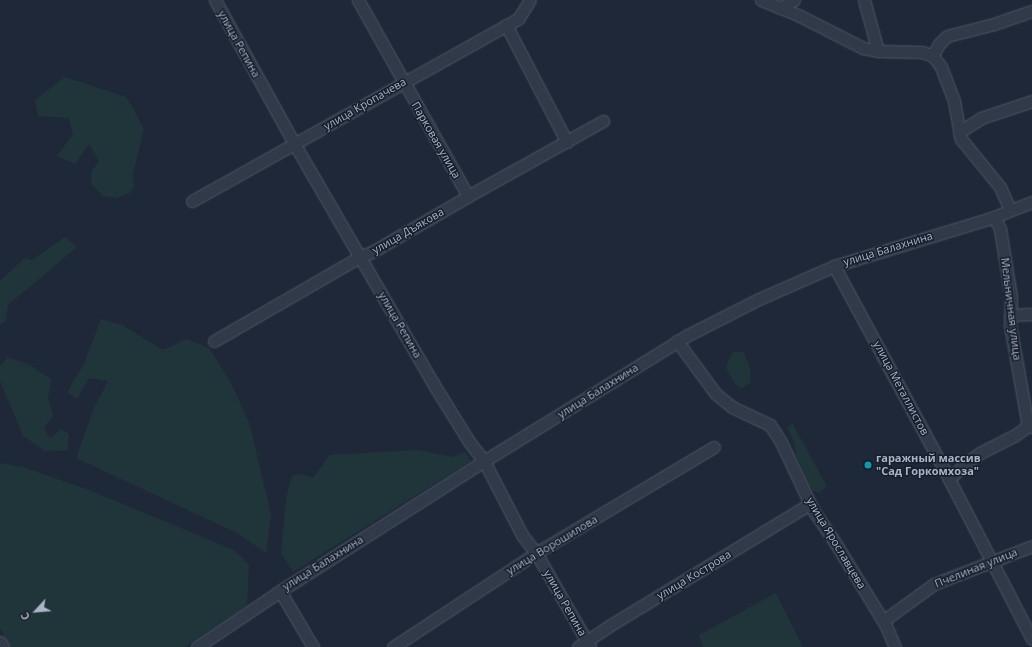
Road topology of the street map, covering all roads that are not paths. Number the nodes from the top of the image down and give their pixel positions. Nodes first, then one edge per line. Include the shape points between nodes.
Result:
1 (215, 0) edge
2 (358, 0) edge
3 (530, 0) edge
4 (761, 0) edge
5 (794, 0) edge
6 (864, 0) edge
7 (780, 8) junction
8 (1032, 11) edge
9 (506, 25) junction
10 (878, 51) junction
11 (932, 56) junction
12 (402, 83) junction
13 (1032, 101) edge
14 (603, 121) dead end
15 (959, 132) junction
16 (567, 142) junction
17 (294, 145) junction
18 (468, 196) junction
19 (192, 200) dead end
20 (1032, 202) edge
21 (1010, 210) junction
22 (994, 217) junction
23 (361, 256) junction
24 (834, 266) junction
25 (1032, 314) edge
26 (1011, 315) junction
27 (214, 341) dead end
28 (677, 341) junction
29 (1030, 426) edge
30 (714, 447) dead end
31 (484, 461) junction
32 (949, 479) junction
33 (810, 504) junction
34 (1032, 546) edge
35 (536, 553) junction
36 (992, 561) junction
37 (280, 591) junction
38 (883, 621) junction
39 (1032, 639) edge
40 (0, 642) edge
41 (585, 645) edge
42 (3, 647) edge
43 (197, 647) edge
44 (313, 647) edge
45 (393, 647) edge
46 (895, 647) edge

1 - 17 street, улица Репина
2 - 12 street, Парковая улица
3 - 9 street, улица Кропачева via 518,19
4 - 7 street
5 - 7 street
6 - 10 street
7 - 10 street via 863,48
8 - 11 street via 947,36
9 - 12 street, улица Кропачева
9 - 16 street
10 - 11 street via 922,52
11 - 15 street via 940,67 954,101
12 - 17 street, улица Кропачева
12 - 18 street, Парковая улица
13 - 15 street via 981,118
14 - 16 street, улица Дъякова
15 - 21 street via 961,139 1000,187
16 - 18 street, улица Дъякова
17 - 19 street, улица Кропачева
17 - 23 street, улица Репина
18 - 23 street, улица Дъякова
20 - 21 street, улица Балахнина
21 - 22 street, улица Балахнина
22 - 24 street, улица Балахнина
22 - 26 street, Мельничная улица via 1000,229 1011,297
23 - 27 street, улица Дъякова
23 - 31 street, улица Репина via 434,385
24 - 28 street, улица Балахнина via 759,299
24 - 32 street, улица Металлистов
25 - 26 street
26 - 29 street, Мельничная улица via 1010,325
28 - 31 street, улица Балахнина
28 - 33 street, улица Ярославцева via 716,394 732,407 770,425 781,442
29 - 32 street via 980,453
30 - 35 street, улица Ворошилова
31 - 35 street, улица Репина via 522,535
31 - 37 street, улица Балахнина
32 - 36 street, улица Металлистов
33 - 38 street, улица Ярославцева
33 - 41 street, улица Кострова via 622,618
34 - 36 street, Пчелиная улица
35 - 41 street, улица Репина
35 - 45 street, улица Ворошилова
36 - 38 street, Пчелиная улица via 934,584
36 - 39 street, улица Металлистов
37 - 43 street, улица Балахнина
37 - 44 street
38 - 46 street, улица Ярославцева
40 - 42 street

